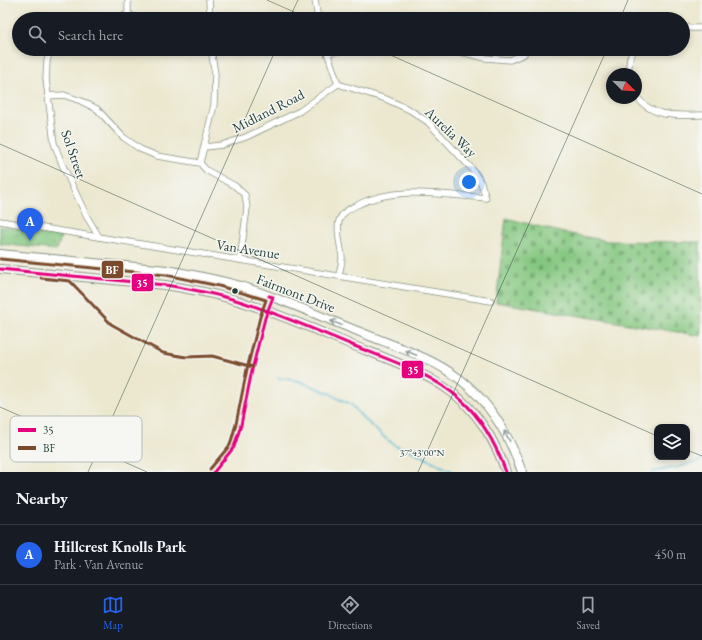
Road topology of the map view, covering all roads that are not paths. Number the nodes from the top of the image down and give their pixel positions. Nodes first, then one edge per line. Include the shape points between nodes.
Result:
1 (128, 0) edge
2 (209, 0) edge
3 (315, 0) edge
4 (128, 12) edge
5 (210, 12) edge
6 (317, 12) edge
7 (690, 28) edge
8 (702, 28) edge
9 (48, 56) edge
10 (212, 56) edge
11 (329, 56) edge
12 (478, 56) edge
13 (519, 56) edge
14 (631, 56) edge
15 (629, 68) edge
16 (338, 84) junction
17 (48, 96) junction
18 (642, 103) edge
19 (702, 115) edge
20 (205, 147) junction
21 (200, 163) junction
22 (0, 221) edge
23 (99, 237) junction
24 (0, 254) edge
25 (240, 260) junction
26 (0, 269) edge
27 (339, 275) junction
28 (491, 301) dead end
29 (506, 472) edge
30 (522, 472) edge

1 - 4 street
2 - 5 street
3 - 6 street
7 - 8 street
9 - 17 street, Sol Street via 46,79
10 - 20 street via 216,74 214,105
11 - 16 street
12 - 13 street via 510,60
14 - 15 street
16 - 20 street, Midland Road via 300,112 246,137 222,145
16 - 27 street, Aurelia Way via 386,99 428,122 472,169 481,183 486,198 391,194 346,210 340,220 342,259
17 - 21 street via 64,95 97,109 123,137 140,149 157,156
17 - 23 street, Sol Street via 54,143 87,217
18 - 19 street via 658,113 667,115
20 - 21 street
21 - 25 street via 206,170 235,186 245,195 248,208
22 - 23 street, Van Avenue
23 - 25 street, Van Avenue
30 -> 24 main road, Fairmont Drive via 500,424 482,400 461,380 435,364 408,352 273,297 220,280 167,270
25 - 27 street, Van Avenue
26 - 29 main road, Fairmont Drive via 191,289 242,302 402,365 452,392 471,410 488,432 501,456
27 - 28 street, Van Avenue

